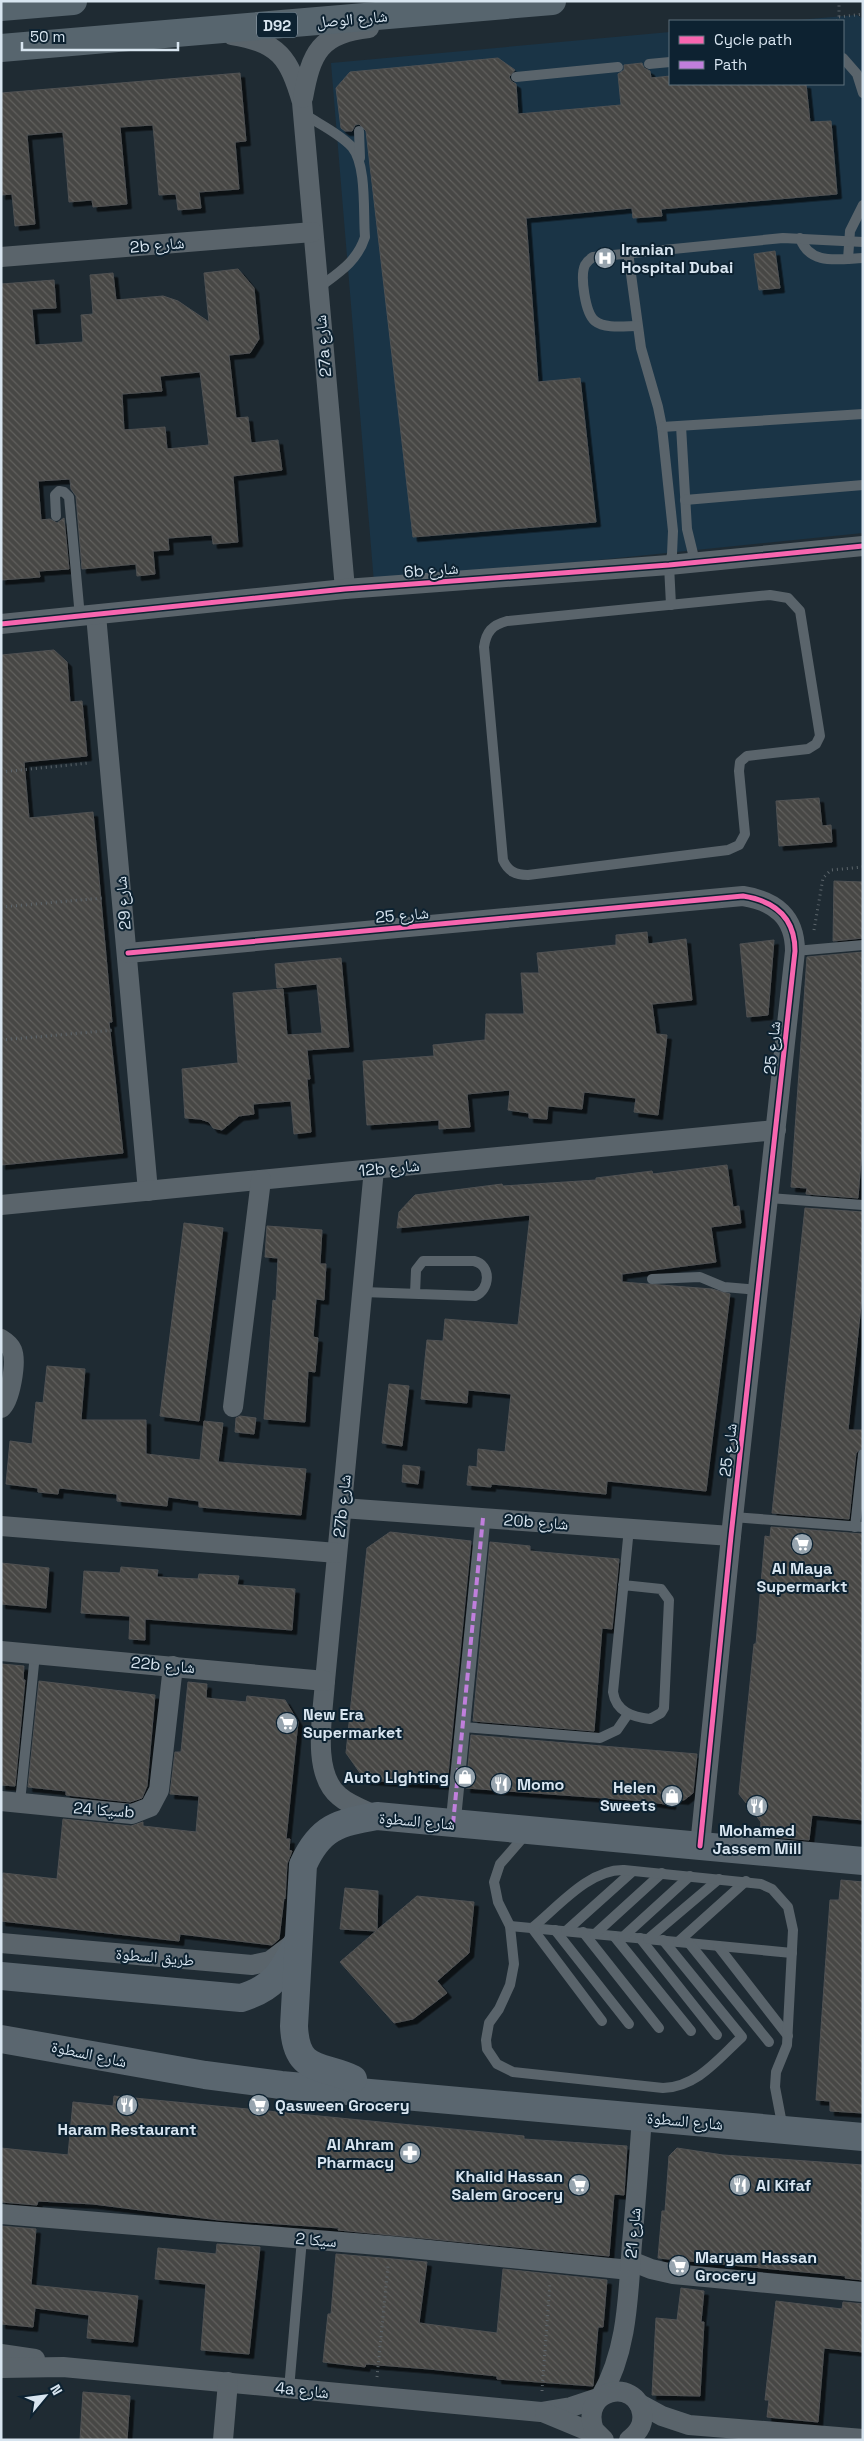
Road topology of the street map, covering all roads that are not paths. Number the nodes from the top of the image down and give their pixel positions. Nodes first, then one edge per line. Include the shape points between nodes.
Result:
1 (73, 1) edge
2 (552, 1) edge
3 (1, 8) edge
4 (416, 14) junction
5 (208, 31) junction
6 (1, 48) edge
7 (844, 59) edge
8 (669, 62) edge
9 (649, 64) dead end
10 (618, 67) dead end
11 (516, 77) dead end
12 (863, 93) edge
13 (302, 108) junction
14 (359, 131) dead end
15 (361, 166) junction
16 (863, 205) edge
17 (314, 232) junction
18 (800, 238) junction
19 (848, 242) junction
20 (863, 242) edge
21 (628, 252) junction
22 (1, 258) edge
23 (863, 258) edge
24 (848, 259) junction
25 (318, 288) junction
26 (637, 326) junction
27 (863, 414) edge
28 (682, 426) junction
29 (662, 427) junction
30 (863, 485) edge
31 (685, 500) junction
32 (56, 516) dead end
33 (863, 546) edge
34 (696, 562) junction
35 (669, 565) junction
36 (345, 589) junction
37 (671, 605) junction
38 (88, 616) junction
39 (1, 624) edge
40 (863, 945) edge
41 (795, 951) junction
42 (128, 952) junction
43 (776, 1130) junction
44 (374, 1170) junction
45 (261, 1180) junction
46 (148, 1191) junction
47 (769, 1198) junction
48 (863, 1204) edge
49 (1, 1205) edge
50 (652, 1279) dead end
51 (759, 1290) junction
52 (362, 1292) junction
53 (415, 1294) junction
54 (1, 1340) edge
55 (232, 1407) dead end
56 (1, 1408) edge
57 (863, 1454) edge
58 (342, 1508) junction
59 (483, 1518) junction
60 (1, 1526) edge
61 (732, 1527) junction
62 (859, 1527) edge
63 (628, 1528) junction
64 (337, 1553) junction
65 (623, 1585) junction
66 (1, 1651) edge
67 (35, 1654) junction
68 (173, 1666) junction
69 (325, 1681) junction
70 (628, 1714) junction
71 (463, 1727) junction
72 (11, 1802) edge
73 (377, 1816) junction
74 (453, 1824) junction
75 (530, 1831) junction
76 (700, 1846) junction
77 (863, 1861) edge
78 (633, 1871) junction
79 (662, 1873) junction
80 (690, 1876) junction
81 (719, 1879) junction
82 (746, 1881) junction
83 (510, 1926) junction
84 (532, 1928) junction
85 (560, 1930) junction
86 (582, 1932) junction
87 (595, 1934) junction
88 (619, 1936) junction
89 (300, 1938) junction
90 (644, 1939) junction
91 (663, 1940) junction
92 (678, 1942) junction
93 (1, 1943) edge
94 (689, 1943) junction
95 (718, 1946) junction
96 (792, 1953) junction
97 (1, 1976) edge
98 (602, 2021) dead end
99 (629, 2024) dead end
100 (659, 2028) dead end
101 (691, 2031) dead end
102 (717, 2035) dead end
103 (788, 2036) junction
104 (1, 2039) edge
105 (769, 2042) dead end
106 (373, 2092) junction
107 (642, 2117) junction
108 (783, 2130) junction
109 (863, 2137) edge
110 (1, 2214) edge
111 (302, 2239) junction
112 (631, 2265) junction
113 (863, 2292) edge
114 (621, 2350) junction
115 (1, 2354) edge
116 (63, 2367) junction
117 (1, 2368) edge
118 (228, 2382) junction
119 (289, 2389) junction
120 (600, 2397) junction
121 (636, 2401) junction
122 (540, 2412) junction
123 (689, 2425) junction
124 (633, 2437) edge
125 (600, 2438) edge
126 (863, 2439) edge
127 (223, 2440) edge

1 - 3 main road
2 - 4 main road, شارع الوصل / D92
4 - 5 main road, شارع الوصل / D92
4 - 13 street, 27a شارع via 400,23 337,34 323,44 308,70
5 - 6 main road, شارع الوصل / D92
5 - 13 street, 27a شارع via 254,38 279,53 289,64
7 - 12 lane via 857,74
8 - 9 lane
10 - 11 lane
13 - 15 lane via 345,141 356,152
13 - 17 street, 27a شارع
14 - 15 lane
15 - 25 lane via 365,238 362,248 350,264
16 - 19 lane
17 - 22 street, 2b شارع
17 - 25 street, 27a شارع
18 - 19 lane
18 - 21 lane
18 - 24 lane via 805,249 816,257
19 - 20 lane
19 - 24 lane
21 - 26 lane
21 - 26 lane via 593,256 588,260 583,273 587,310 601,324
23 - 24 lane
25 - 36 street, 27a شارع
26 - 29 lane
27 - 28 lane
28 - 29 lane
28 - 31 lane
29 - 35 lane via 673,531
30 - 31 lane
31 - 34 lane via 688,534
32 - 38 lane via 55,495 59,491 64,492 69,498
33 - 34 street, 6b شارع
34 - 35 street, 6b شارع
35 - 36 street, 6b شارع
35 - 37 lane
36 - 38 street, 6b شارع
37 - 37 lane via 507,621 498,623 485,637 503,860 515,874 734,849 745,834 739,766 743,758 808,749 818,740 820,731 803,619 795,604 788,598 770,595
38 - 39 street, 6b شارع
38 - 42 street, شارع 29 via 110,761
40 - 41 lane
41 - 42 street, شارع 25 via 795,938 788,921 777,908 761,899 743,896
41 - 43 street, شارع 25
42 - 46 street, شارع 29
43 - 44 street, 12b شارع
43 - 47 street, شارع 25
44 - 45 street, 12b شارع
44 - 52 street, 27b شارع
45 - 46 street, 12b شارع
45 - 55 street
46 - 49 street, 12b شارع
47 - 48 lane
47 - 51 street, شارع 25
50 - 51 lane via 700,1277 724,1288
51 - 61 street, شارع 25
52 - 53 lane
52 - 58 street, 27b شارع
53 - 53 lane via 475,1296 486,1285 486,1269 474,1260 423,1261 416,1270
54 - 56 street via 9,1345 14,1357 9,1400
57 - 62 lane
58 - 59 street, 20b شارع
58 - 64 street, 27b شارع
59 - 63 street, 20b شارع
59 - 71 street
60 - 64 street
61 - 62 lane
61 - 63 street, 20b شارع
61 - 76 street, شارع 25
63 - 65 lane
64 - 69 street, 27b شارع
65 - 70 lane via 613,1692 618,1706
65 - 70 lane via 661,1589 670,1607 664,1708 650,1719
66 - 67 street, 22b شارع
67 - 68 street, 22b شارع
67 - 72 lane
68 - 69 street, 22b شارع
68 - 72 street, سيكا 24b via 160,1790 150,1807 132,1814
69 - 73 street, 27b شارع via 322,1768 328,1784 339,1796
70 - 71 lane via 617,1730 590,1739
71 - 74 street
73 - 74 main road, شارع السطوة
73 - 89 main road, شارع السطوة via 346,1821 327,1831 312,1846 304,1865
74 - 75 main road, شارع السطوة
75 - 76 main road, شارع السطوة
75 - 83 lane via 506,1856 496,1873 495,1892
76 - 77 main road, شارع السطوة
78 - 79 lane
78 - 84 lane via 613,1870 593,1877
78 - 85 lane
79 - 80 lane
79 - 87 lane
80 - 81 lane
80 - 88 lane
81 - 82 lane
81 - 90 lane
82 - 92 lane
82 - 96 lane via 772,1889 788,1907 792,1918
83 - 84 lane
83 - 91 lane via 514,1964 510,1985 489,2022 486,2040 492,2057 513,2072 673,2088 698,2077 742,2038
84 - 85 lane
84 - 98 lane
85 - 86 lane
85 - 99 lane
86 - 87 lane
86 - 100 lane
87 - 88 lane
88 - 90 lane
88 - 101 lane
89 - 93 street, طريق السطوة via 270,1961 252,1966
89 - 97 main road, شارع السطوة via 272,1984 241,1998
89 - 106 main road via 294,2026 298,2049 313,2066 348,2076
90 - 91 lane
90 - 102 lane
91 - 92 lane
92 - 94 lane
94 - 95 lane
94 - 105 lane
95 - 96 lane
95 - 103 lane
96 - 103 lane
103 - 108 lane via 774,2087
104 - 106 main road, شارع السطوة via 205,2076
106 - 107 main road, شارع السطوة
107 - 108 main road, شارع السطوة
107 - 112 street, شارع 21
108 - 109 main road, شارع السطوة
110 - 111 street, سيكا 2
111 - 112 street, سيكا 2 via 552,2262
111 - 119 lane
112 - 113 street, سيكا 2 via 673,2274
112 - 114 street, شارع 21
114 - 120 street, شارع 21
114 - 121 street, شارع 21
115 - 116 street, 4a شارع via 24,2356
116 - 117 street, 4a شارع
116 - 118 street, 4a شارع
118 - 119 street, 4a شارع
118 - 127 street
119 - 122 street, 4a شارع
120 - 121 street, 4a شارع via 622,2392
120 - 122 street, 4a شارع via 571,2407
120 - 125 street, شارع 21 via 591,2416 594,2430
121 - 123 street via 662,2416
121 - 124 street, شارع 21 via 642,2419
122 - 125 street, 4a شارع
123 - 124 street
123 - 126 street

